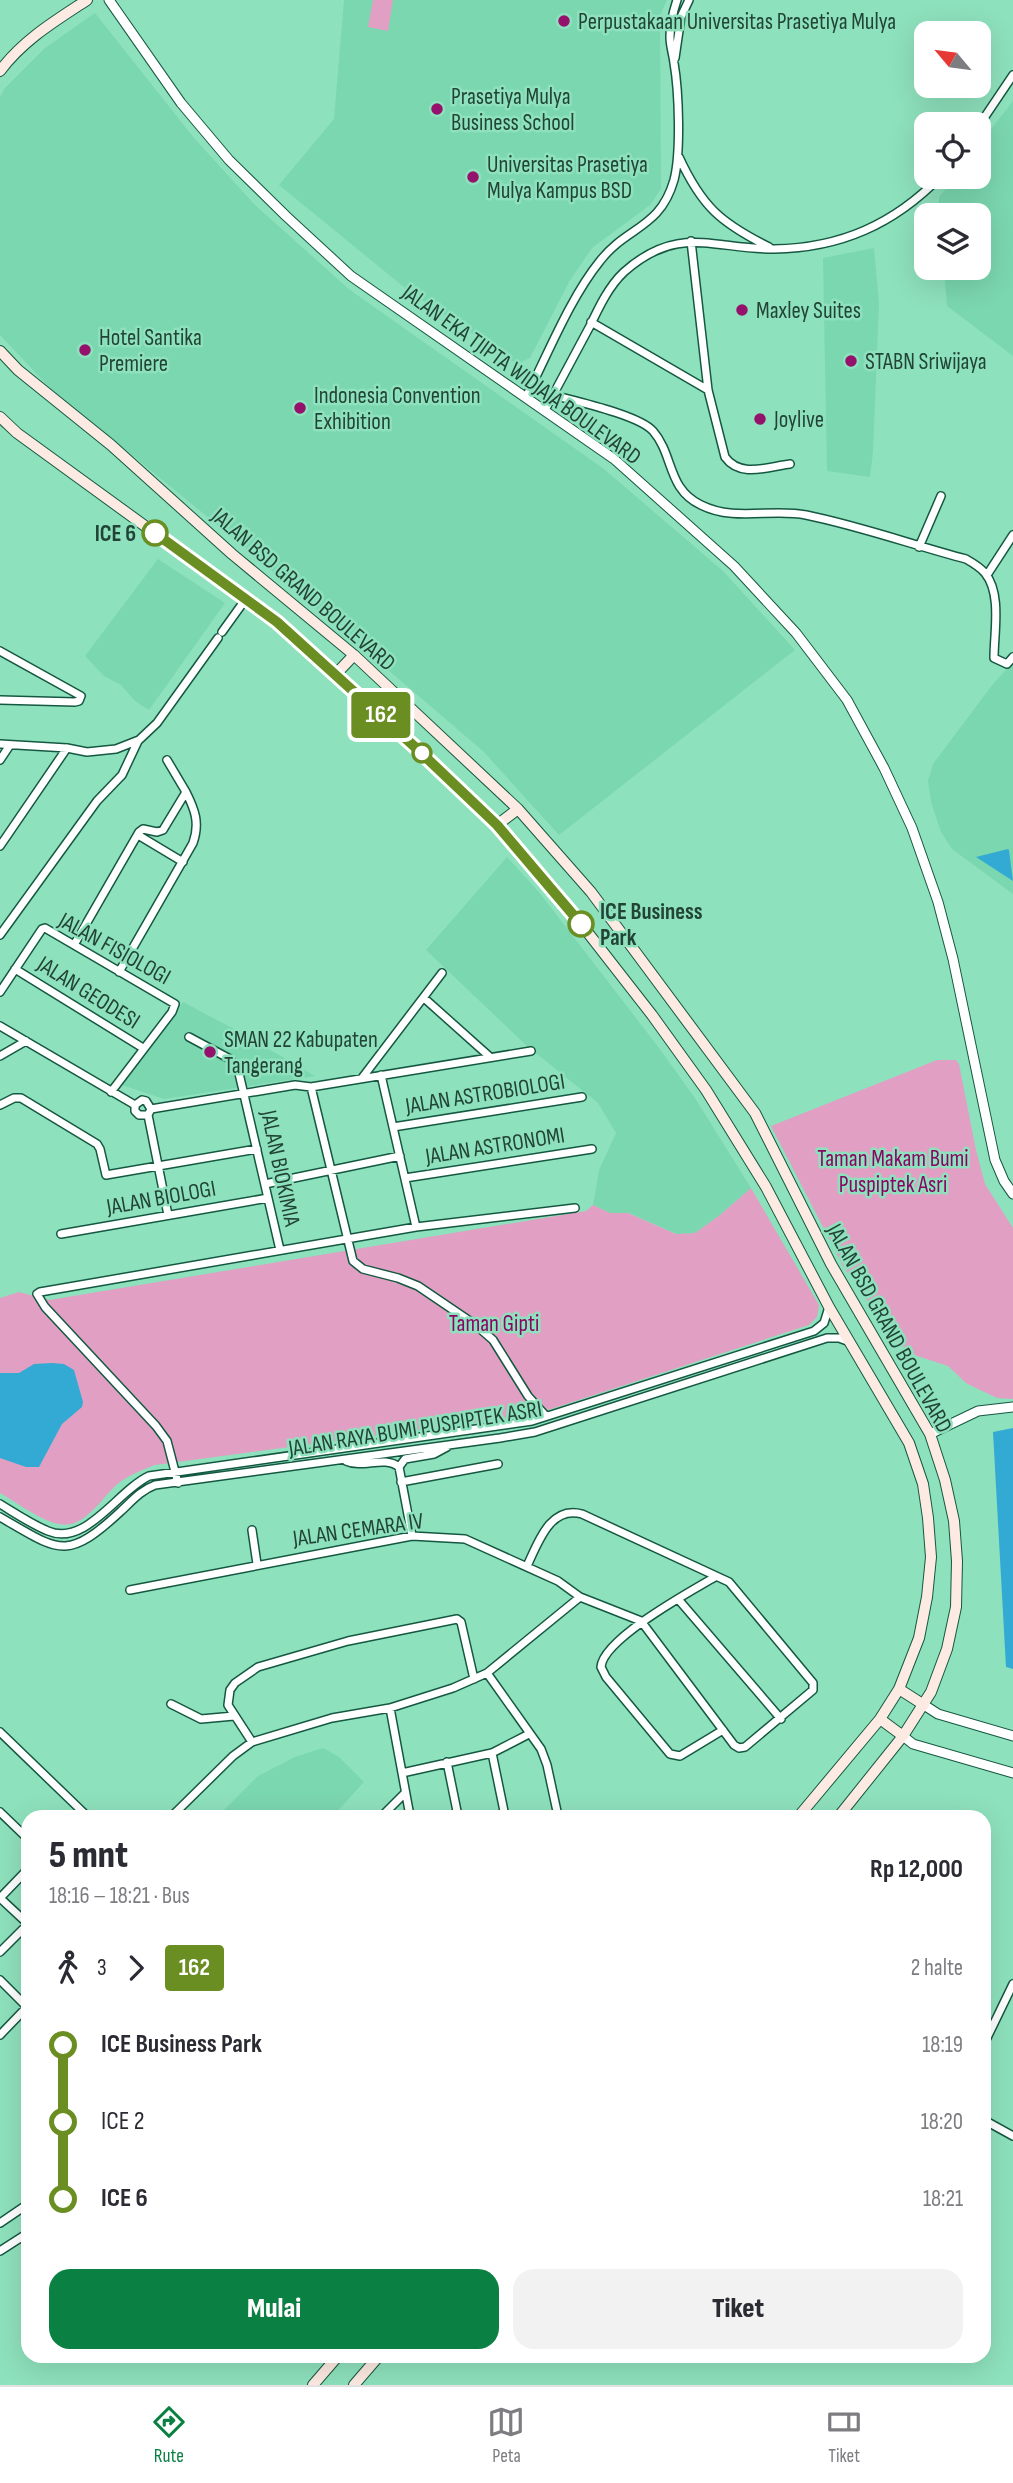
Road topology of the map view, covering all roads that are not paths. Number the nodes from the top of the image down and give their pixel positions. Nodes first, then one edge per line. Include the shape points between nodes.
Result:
1 (87, 0) edge
2 (108, 0) edge
3 (677, 0) edge
4 (689, 0) edge
5 (674, 63) junction
6 (0, 71) edge
7 (1013, 75) edge
8 (988, 112) edge
9 (678, 156) junction
10 (927, 189) edge
11 (691, 241) junction
12 (773, 249) junction
13 (592, 323) junction
14 (0, 351) edge
15 (708, 390) junction
16 (553, 395) junction
17 (526, 397) junction
18 (545, 410) junction
19 (0, 416) edge
20 (790, 464) dead end
21 (941, 496) dead end
22 (1013, 535) edge
23 (919, 547) junction
24 (987, 575) junction
25 (245, 600) junction
26 (1, 653) edge
27 (354, 655) junction
28 (1013, 657) edge
29 (336, 674) junction
30 (0, 700) edge
31 (139, 740) junction
32 (0, 744) edge
33 (10, 745) junction
34 (67, 748) junction
35 (0, 760) edge
36 (167, 760) dead end
37 (186, 792) junction
38 (519, 809) junction
39 (497, 825) junction
40 (138, 835) junction
41 (0, 846) edge
42 (183, 862) junction
43 (0, 935) edge
44 (74, 944) junction
45 (15, 968) junction
46 (119, 972) junction
47 (443, 973) dead end
48 (0, 992) edge
49 (424, 998) junction
50 (0, 1026) edge
51 (189, 1037) dead end
52 (26, 1041) junction
53 (143, 1048) junction
54 (531, 1051) dead end
55 (0, 1056) edge
56 (490, 1057) junction
57 (382, 1075) junction
58 (362, 1078) junction
59 (311, 1087) junction
60 (111, 1092) junction
61 (245, 1094) junction
62 (582, 1097) dead end
63 (0, 1105) edge
64 (135, 1105) junction
65 (149, 1112) junction
66 (393, 1127) junction
67 (257, 1149) junction
68 (592, 1149) dead end
69 (400, 1156) junction
70 (159, 1165) junction
71 (330, 1171) junction
72 (405, 1178) junction
73 (265, 1184) junction
74 (1013, 1194) edge
75 (268, 1198) junction
76 (575, 1208) dead end
77 (169, 1215) junction
78 (415, 1227) junction
79 (61, 1234) dead end
80 (348, 1238) junction
81 (280, 1250) junction
82 (830, 1307) junction
83 (851, 1343) junction
84 (1013, 1406) edge
85 (572, 1408) junction
86 (546, 1416) junction
87 (576, 1418) junction
88 (930, 1434) junction
89 (451, 1445) junction
90 (345, 1460) junction
91 (498, 1464) dead end
92 (399, 1467) junction
93 (175, 1471) junction
94 (401, 1482) junction
95 (178, 1483) junction
96 (0, 1504) edge
97 (0, 1517) edge
98 (252, 1530) dead end
99 (412, 1536) junction
100 (257, 1564) junction
101 (527, 1566) junction
102 (715, 1577) junction
103 (131, 1590) dead end
104 (580, 1597) junction
105 (678, 1599) junction
106 (641, 1621) junction
107 (487, 1672) junction
108 (474, 1679) junction
109 (900, 1689) junction
110 (171, 1704) dead end
111 (925, 1705) junction
112 (390, 1708) junction
113 (234, 1716) junction
114 (780, 1719) junction
115 (880, 1719) junction
116 (723, 1730) junction
117 (0, 1732) edge
118 (529, 1734) junction
119 (903, 1736) junction
120 (1013, 1736) edge
121 (252, 1742) junction
122 (492, 1753) junction
123 (447, 1762) junction
124 (402, 1773) junction
125 (1013, 1773) edge
126 (405, 1793) junction
127 (77, 1810) edge
128 (178, 1810) edge
129 (388, 1810) edge
130 (409, 1810) edge
131 (457, 1810) edge
132 (504, 1810) edge
133 (557, 1810) edge
134 (804, 1810) edge
135 (844, 1810) edge
136 (0, 1812) edge
137 (21, 1832) edge
138 (21, 1876) edge
139 (0, 1898) edge
140 (21, 1918) edge
141 (21, 1931) edge
142 (0, 1952) edge
143 (0, 1980) edge
144 (1013, 1984) edge
145 (21, 2001) edge
146 (21, 2013) edge
147 (991, 2030) edge
148 (0, 2035) edge
149 (991, 2124) edge
150 (1013, 2136) edge
151 (21, 2209) edge
152 (0, 2223) edge
153 (21, 2238) edge
154 (0, 2251) edge
155 (332, 2363) edge
156 (373, 2363) edge
157 (313, 2385) edge
158 (354, 2385) edge

1 - 6 main road via 42,29
2 - 17 street, JALAN EKA TJIPTA WIDJAJA BOULEVARD via 181,103 229,160 286,216 351,276
3 - 5 street via 670,37
4 - 5 street via 681,17
5 - 9 street
7 - 8 street
9 - 12 street via 690,182 719,218
9 - 17 street via 662,208 601,259
10 - 12 street via 880,225 813,245
11 - 12 street
11 - 13 street via 675,243 639,260 614,284
11 - 15 street
13 - 15 street
13 - 16 street
14 - 27 main road, JALAN BSD GRAND BOULEVARD
15 - 20 street via 730,463 744,470
16 - 18 street
16 - 23 street via 651,428 684,494 709,509 727,514 808,515
17 - 18 street, JALAN EKA TJIPTA WIDJAJA BOULEVARD
18 - 74 street, JALAN EKA TJIPTA WIDJAJA BOULEVARD via 614,459 734,566 796,633 847,700 912,828 938,902 995,1160
19 - 25 main road, JALAN BSD GRAND BOULEVARD
21 - 23 street
22 - 24 street
23 - 24 street via 966,559
24 - 28 street via 995,605 994,658 1007,664
25 - 29 main road, JALAN BSD GRAND BOULEVARD
25 - 31 street via 157,723
26 - 30 street via 81,699
27 - 29 main road
27 - 38 main road, JALAN BSD GRAND BOULEVARD
29 - 39 main road, JALAN BSD GRAND BOULEVARD
31 - 34 street via 108,750
31 - 43 street via 122,775 97,801
32 - 33 street
33 - 34 street
33 - 35 street
34 - 41 street
36 - 37 street
37 - 40 street via 163,831 143,829
37 - 42 street via 196,812 197,832
38 - 39 main road
38 - 88 main road, JALAN BSD GRAND BOULEVARD via 591,892 755,1113 831,1264
39 - 82 main road, JALAN BSD GRAND BOULEVARD via 624,977 689,1066 766,1187
40 - 42 street
40 - 44 street
42 - 46 street
44 - 45 street, JALAN FISIOLOGI via 42,929
44 - 46 street, JALAN FISIOLOGI
45 - 48 street, JALAN FISIOLOGI
45 - 53 street, JALAN GEODESI
46 - 53 street, JALAN FISIOLOGI via 175,1005
47 - 49 street
49 - 56 street
49 - 58 street
50 - 52 street
51 - 61 street, JALAN BIOKIMIA via 233,1061
52 - 55 street
52 - 60 street
53 - 60 street, JALAN FISIOLOGI
54 - 56 street
56 - 57 street
57 - 58 street
57 - 66 street
58 - 59 street
59 - 61 street via 295,1085
59 - 71 street, JALAN RAYA BUMI PUSPIPTEK ASRI
60 - 64 street
61 - 65 street
61 - 67 street, JALAN BIOKIMIA
62 - 66 street, JALAN ASTROBIOLOGI
63 - 70 street via 21,1098 99,1147 105,1175
64 - 65 street via 139,1115
64 - 65 street via 146,1101
65 - 70 street
66 - 69 street
67 - 70 street
67 - 73 street, JALAN BIOKIMIA
68 - 72 street, JALAN ASTRONOMI
69 - 71 street
69 - 72 street
70 - 77 street
71 - 73 street
71 - 80 street, JALAN RAYA BUMI PUSPIPTEK ASRI
72 - 78 street
73 - 75 street, JALAN BIOKIMIA
75 - 77 street, JALAN BIOLOGI
75 - 81 street, JALAN BIOKIMIA
76 - 78 street
77 - 79 street, JALAN BIOLOGI
78 - 80 street
80 - 81 street
80 - 86 street, JALAN RAYA BUMI PUSPIPTEK ASRI via 356,1265 418,1286 493,1340
81 - 93 street via 37,1294 156,1426 167,1441
82 - 83 main road, JALAN BSD GRAND BOULEVARD
82 - 85 street, JALAN RAYA BUMI PUSPIPTEK ASRI via 824,1323 814,1331
83 - 87 street, JALAN RAYA BUMI PUSPIPTEK ASRI via 827,1338
83 - 109 main road, JALAN BSD GRAND BOULEVARD via 909,1443 929,1518 927,1597 919,1638
84 - 88 street via 978,1411
85 - 86 street, JALAN RAYA BUMI PUSPIPTEK ASRI
85 - 87 street
86 - 93 street, JALAN RAYA BUMI PUSPIPTEK ASRI
87 - 89 street, JALAN RAYA BUMI PUSPIPTEK ASRI via 535,1432
88 - 111 main road, JALAN BSD GRAND BOULEVARD via 954,1521 957,1561 956,1607 947,1649
89 - 90 street, JALAN RAYA BUMI PUSPIPTEK ASRI
89 - 92 street via 434,1454 405,1459
90 - 92 street via 358,1465 392,1462
90 - 95 street, JALAN RAYA BUMI PUSPIPTEK ASRI
91 - 94 street
92 - 94 street
93 - 95 street
93 - 96 street, JALAN RAYA BUMI PUSPIPTEK ASRI via 142,1479 86,1528 68,1534 47,1531
94 - 99 street
95 - 97 street, JALAN RAYA BUMI PUSPIPTEK ASRI via 149,1488 81,1544 54,1546
98 - 100 street
99 - 100 street, JALAN CEMARA IV
99 - 101 street, JALAN CEMARA IV via 465,1539
100 - 103 street, JALAN CEMARA IV
101 - 102 street via 547,1525 572,1512
101 - 104 street, JALAN CEMARA IV
102 - 105 street
102 - 114 street via 732,1586 813,1683 813,1690
104 - 106 street, JALAN CEMARA IV
104 - 107 street
105 - 106 street
105 - 114 street
106 - 116 street
106 - 116 street via 601,1661 606,1677 670,1754 681,1756
107 - 108 street
107 - 118 street
108 - 112 street
108 - 113 street via 461,1622 454,1618 258,1667 230,1690 228,1705
109 - 111 main road
109 - 115 main road, JALAN BSD GRAND BOULEVARD
110 - 113 street via 201,1719
111 - 119 main road, JALAN BSD GRAND BOULEVARD
111 - 120 street via 938,1714
112 - 121 street via 332,1718
112 - 124 street
113 - 121 street
114 - 116 street via 745,1747 734,1745
115 - 119 main road
115 - 134 main road, JALAN BSD GRAND BOULEVARD
117 - 127 street
118 - 122 street
118 - 133 street via 547,1765
119 - 125 street via 913,1744
119 - 135 main road, JALAN BSD GRAND BOULEVARD
121 - 128 street
122 - 123 street
122 - 132 street
123 - 124 street
123 - 131 street
124 - 126 street
126 - 129 street
126 - 130 street
136 - 137 street
138 - 139 street
139 - 140 street
141 - 142 street
143 - 145 street
144 - 147 street
146 - 148 street
149 - 150 street
151 - 152 street
153 - 154 street
155 - 157 main road
156 - 158 main road

